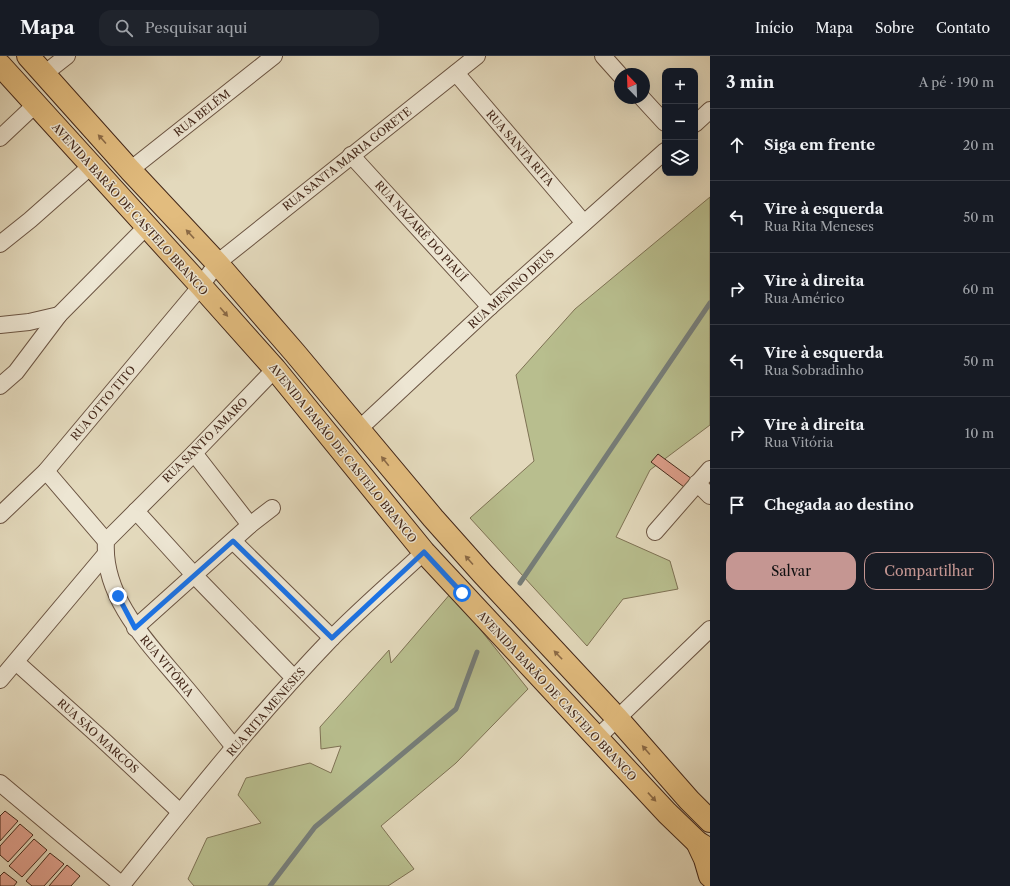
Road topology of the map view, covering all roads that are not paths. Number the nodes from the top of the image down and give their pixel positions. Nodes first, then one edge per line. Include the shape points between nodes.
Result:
1 (28, 56) edge
2 (67, 56) edge
3 (274, 56) edge
4 (477, 56) edge
5 (603, 56) edge
6 (0, 65) edge
7 (614, 68) edge
8 (456, 73) junction
9 (44, 74) junction
10 (648, 104) edge
11 (35, 105) junction
12 (710, 110) edge
13 (662, 120) edge
14 (698, 121) edge
15 (0, 138) edge
16 (662, 154) edge
17 (352, 155) junction
18 (91, 166) junction
19 (130, 170) junction
20 (584, 224) junction
21 (147, 226) junction
22 (0, 244) edge
23 (217, 263) junction
24 (201, 286) junction
25 (490, 308) junction
26 (59, 315) junction
27 (0, 325) edge
28 (274, 370) junction
29 (0, 386) edge
30 (359, 429) junction
31 (194, 453) junction
32 (710, 469) edge
33 (46, 471) junction
34 (697, 483) junction
35 (710, 496) edge
36 (272, 508) dead end
37 (136, 511) junction
38 (0, 515) edge
39 (250, 526) junction
40 (655, 532) dead end
41 (233, 541) junction
42 (106, 548) junction
43 (424, 552) junction
44 (195, 576) junction
45 (135, 628) junction
46 (710, 629) edge
47 (332, 638) junction
48 (16, 662) junction
49 (294, 678) junction
50 (0, 680) edge
51 (618, 718) junction
52 (597, 738) junction
53 (234, 747) junction
54 (0, 783) edge
55 (180, 812) junction
56 (710, 821) edge
57 (704, 846) edge
58 (710, 876) edge
59 (123, 885) edge

1 - 9 main road
2 - 9 street
3 - 19 street, RUA BELÉM
4 - 8 street, RUA SANTA MARIA GORETE
5 - 7 street
6 - 11 main road, AVENIDA BARÃO DE CASTELO BRANCO
8 - 17 street, RUA SANTA MARIA GORETE
8 - 20 street, RUA SANTA RITA
19 -> 9 main road
10 - 13 street
11 - 15 street
11 - 18 main road, AVENIDA BARÃO DE CASTELO BRANCO
12 - 14 street
16 - 20 street, RUA MENINO DEUS
17 - 23 street, RUA SANTA MARIA GORETE
17 - 25 street, RUA NAZARÉ DO PIAUÍ
18 - 21 main road, AVENIDA BARÃO DE CASTELO BRANCO
18 - 22 street
23 -> 19 main road
20 - 25 street, RUA MENINO DEUS
21 - 24 main road, AVENIDA BARÃO DE CASTELO BRANCO
21 - 26 street
23 - 24 street, RUA SANTA MARIA GORETE
23 - 30 main road
24 -> 28 main road, AVENIDA BARÃO DE CASTELO BRANCO
24 - 33 street, RUA OTTO TITO
25 - 30 street, RUA MENINO DEUS
26 - 27 street
26 - 29 street via 20,367
28 - 31 street, RUA SANTO AMARO
28 - 43 main road, AVENIDA BARÃO DE CASTELO BRANCO
51 -> 30 main road via 482,574
31 - 37 street, RUA SANTO AMARO
31 - 39 street
32 - 34 street
33 - 38 street, RUA OTTO TITO
33 - 42 street
34 - 35 street
34 - 40 street
36 - 39 street
37 - 42 street, RUA SANTO AMARO
37 - 44 street
39 - 41 street
41 - 44 street
41 - 47 street
42 - 45 street, RUA VITÓRIA via 111,579
42 - 48 street
43 - 47 street, RUA RITA MENESES
43 - 52 main road, AVENIDA BARÃO DE CASTELO BRANCO
44 - 45 street
44 - 49 street
45 - 53 street, RUA VITÓRIA
46 - 51 street
47 - 49 street, RUA RITA MENESES
48 - 50 street
48 - 55 street, RUA SÃO MARCOS
49 - 53 street, RUA RITA MENESES
51 - 52 street
56 -> 51 main road
52 -> 57 main road, AVENIDA BARÃO DE CASTELO BRANCO via 667,813
53 - 55 street, RUA RITA MENESES
54 - 59 street
55 - 59 street, RUA RITA MENESES
57 - 58 main road

